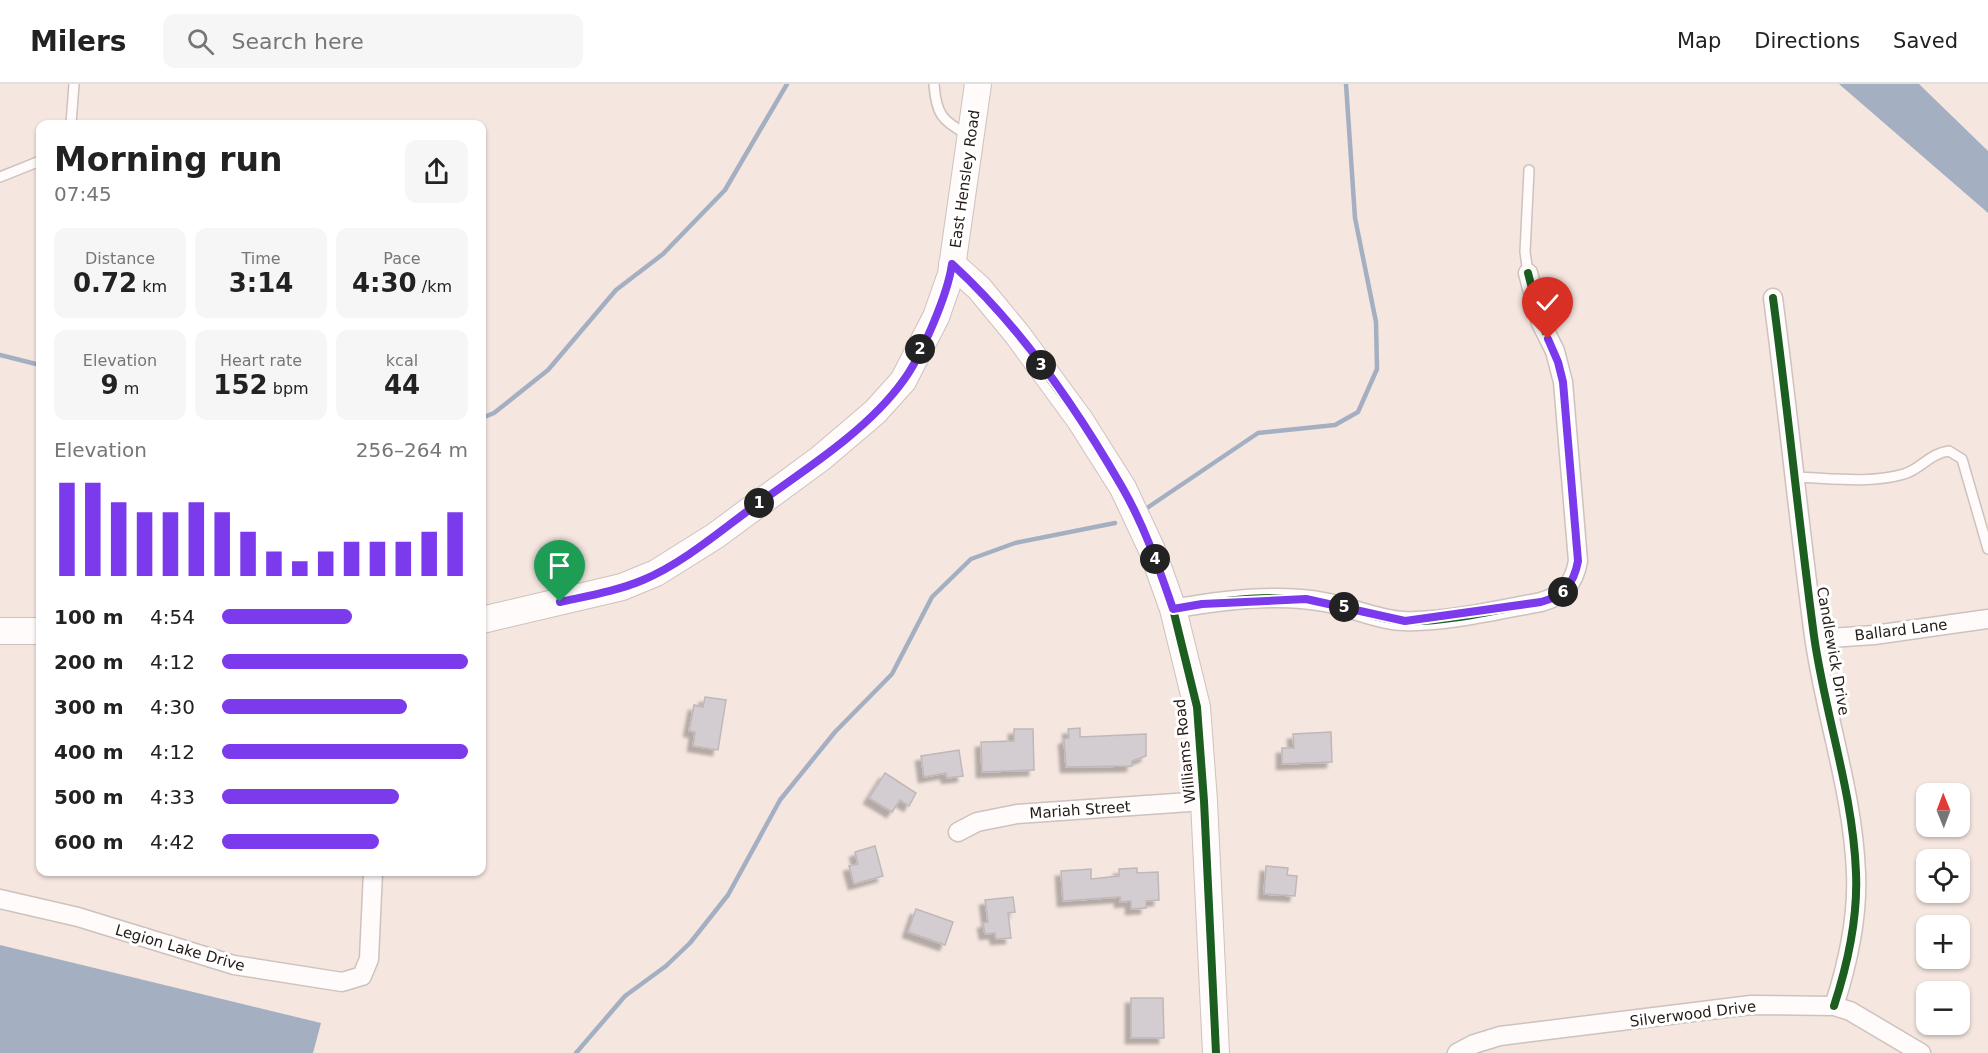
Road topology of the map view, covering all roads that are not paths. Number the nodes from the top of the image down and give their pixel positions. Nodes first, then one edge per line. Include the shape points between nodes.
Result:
1 (74, 84) edge
2 (934, 84) edge
3 (978, 84) edge
4 (71, 120) edge
5 (972, 137) junction
6 (36, 163) edge
7 (1529, 170) dead end
8 (0, 177) edge
9 (952, 264) junction
10 (1528, 273) joint
11 (1773, 298) dead end
12 (1795, 477) junction
13 (1988, 549) edge
14 (1173, 609) junction
15 (486, 619) edge
16 (1988, 619) edge
17 (0, 631) edge
18 (36, 632) edge
19 (1815, 639) junction
20 (1204, 801) junction
21 (958, 832) dead end
22 (373, 876) edge
23 (0, 899) edge
24 (1834, 1006) junction
25 (1216, 1053) edge
26 (1457, 1053) edge
27 (1921, 1053) edge

1 - 4 lane
2 - 5 lane via 935,104 946,123
3 - 5 street, East Hensley Road
5 - 9 street, East Hensley Road
6 - 8 lane
7 - 10 lane via 1525,252
9 - 14 street, Williams Road via 979,288 1017,334 1123,488 1152,550
9 - 15 street, East Hensley Road via 936,317 903,381 875,412 821,458 714,536 643,580
10 - 14 street via 1540,323 1555,351 1563,382 1578,561 1567,590 1541,602 1420,621 1384,618 1306,599 1243,600
11 - 12 street, Candlewick Drive
12 - 13 lane via 1873,479 1906,474 1939,452 1949,451 1962,459
12 - 19 street, Candlewick Drive
14 - 20 street, Williams Road via 1197,707
16 - 19 street, Ballard Lane
17 - 18 street
19 - 24 street, Candlewick Drive via 1849,807 1856,873 1847,965
20 - 21 street, Mariah Street via 1017,814 977,822
20 - 25 street, Williams Road
22 - 23 street, Legion Lake Drive via 369,960 362,976 342,982 234,965
24 - 26 street, Silverwood Drive via 1751,1005 1549,1029 1500,1036
24 - 27 street, Silverwood Drive via 1850,1011

